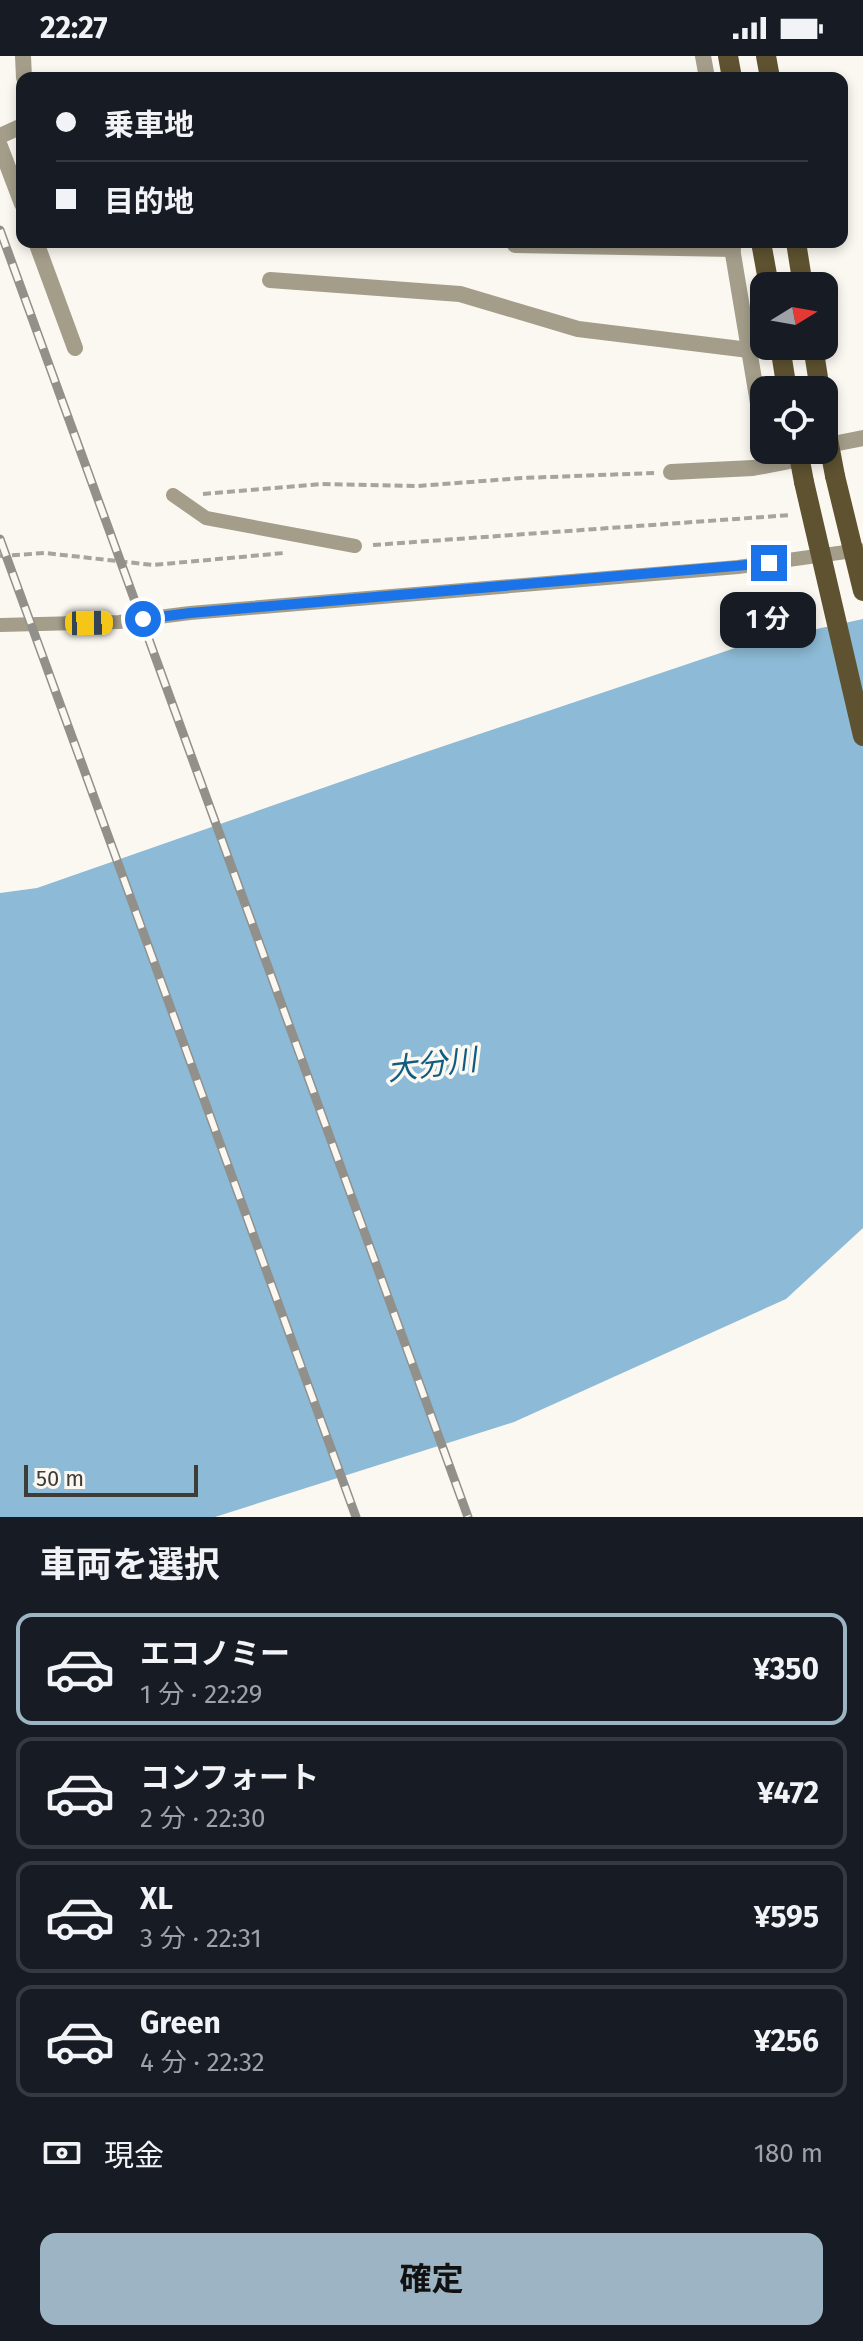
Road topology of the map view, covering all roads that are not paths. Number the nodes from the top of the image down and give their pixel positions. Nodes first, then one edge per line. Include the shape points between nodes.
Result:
1 (0, 146) edge
2 (16, 188) edge
3 (38, 248) edge
4 (732, 248) edge
5 (762, 248) edge
6 (797, 248) edge
7 (766, 272) edge
8 (801, 272) edge
9 (270, 280) dead end
10 (75, 348) dead end
11 (749, 350) junction
12 (753, 376) edge
13 (863, 438) edge
14 (838, 443) edge
15 (767, 464) edge
16 (801, 464) edge
17 (832, 464) edge
18 (671, 472) road end
19 (173, 495) road end
20 (355, 546) road end
21 (863, 549) edge
22 (863, 591) edge
23 (0, 625) edge
24 (863, 736) edge

1 - 2 street
3 - 10 street
4 - 11 street
5 - 7 main road
6 - 8 main road
9 - 11 street via 460,294 578,329
11 - 12 street
13 - 14 street
15 - 18 street
16 - 24 main road, bridge
17 - 22 main road, bridge
19 - 20 lane via 206,518
21 - 23 lane via 738,567 119,622

